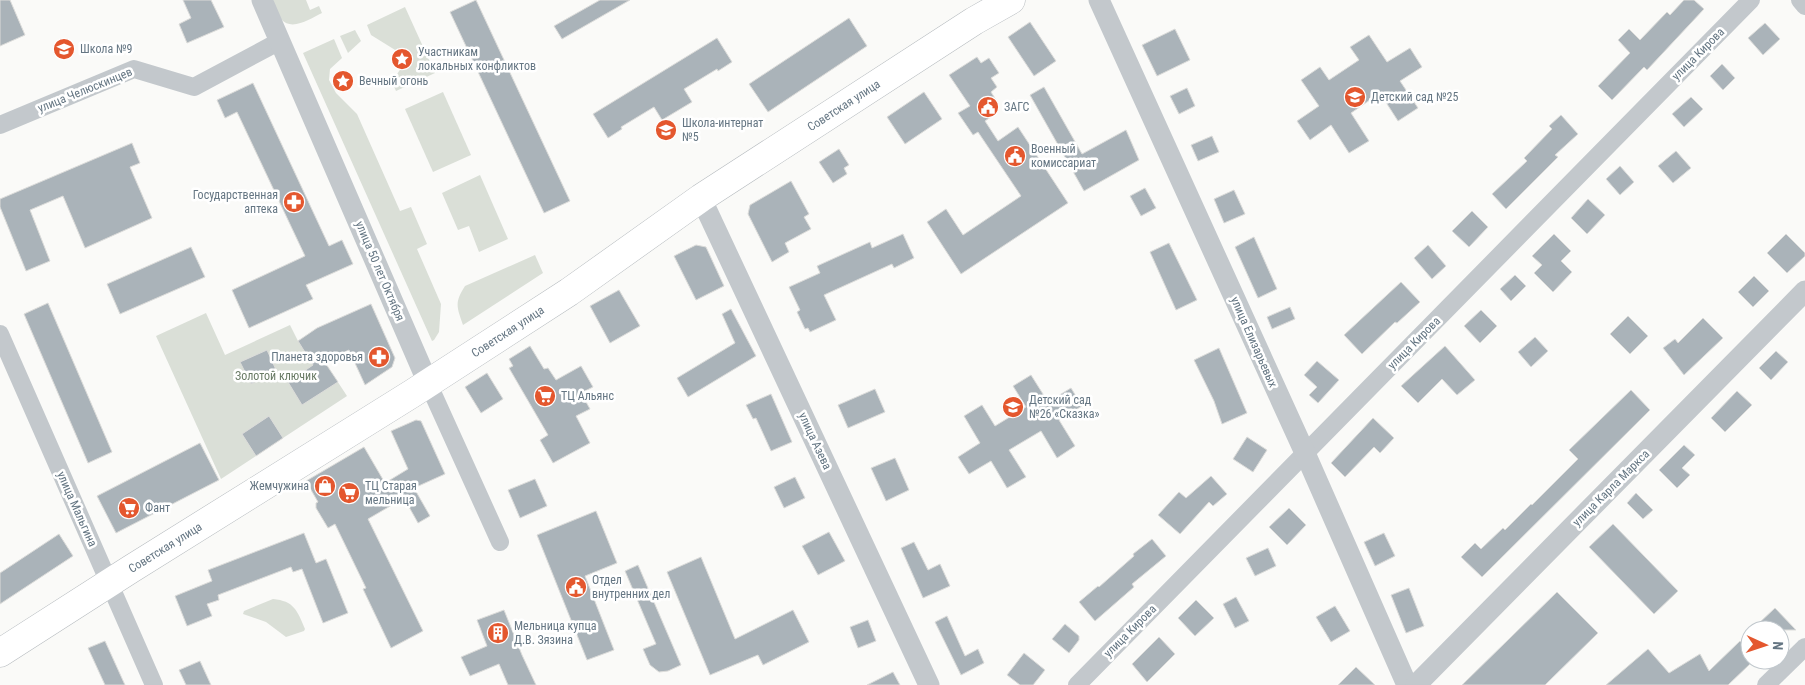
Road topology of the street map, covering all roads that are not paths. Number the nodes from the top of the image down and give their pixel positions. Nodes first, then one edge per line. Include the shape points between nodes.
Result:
1 (262, 0) edge
2 (1011, 0) edge
3 (1099, 0) edge
4 (1751, 0) edge
5 (1800, 0) edge
6 (1805, 6) edge
7 (280, 41) junction
8 (0, 125) edge
9 (701, 198) junction
10 (1805, 291) edge
11 (0, 334) edge
12 (428, 383) junction
13 (1305, 453) junction
14 (500, 542) dead end
15 (109, 582) junction
16 (1805, 647) edge
17 (0, 654) edge
18 (154, 685) edge
19 (929, 685) edge
20 (1077, 685) edge
21 (1407, 685) edge
22 (1416, 685) edge
23 (1766, 685) edge

1 - 7 street, улица 50 лет Октября
2 - 9 main road, Советская улица
3 - 13 street, улица Елизарьевых
4 - 13 street, улица Кирова
5 - 6 street
7 - 8 street, улица Челюскинцев via 194,86 134,69
7 - 12 street, улица 50 лет Октября
9 - 12 main road, Советская улица via 569,292
9 - 19 street, улица Азева
10 - 22 street, улица Карла Маркса
11 - 15 street, улица Мальгина
12 - 14 street, улица 50 лет Октября
12 - 15 main road, Советская улица
13 - 20 street, улица Кирова
13 - 21 street, улица Елизарьевых
15 - 17 main road, Советская улица
15 - 18 street, улица Мальгина
16 - 23 street

